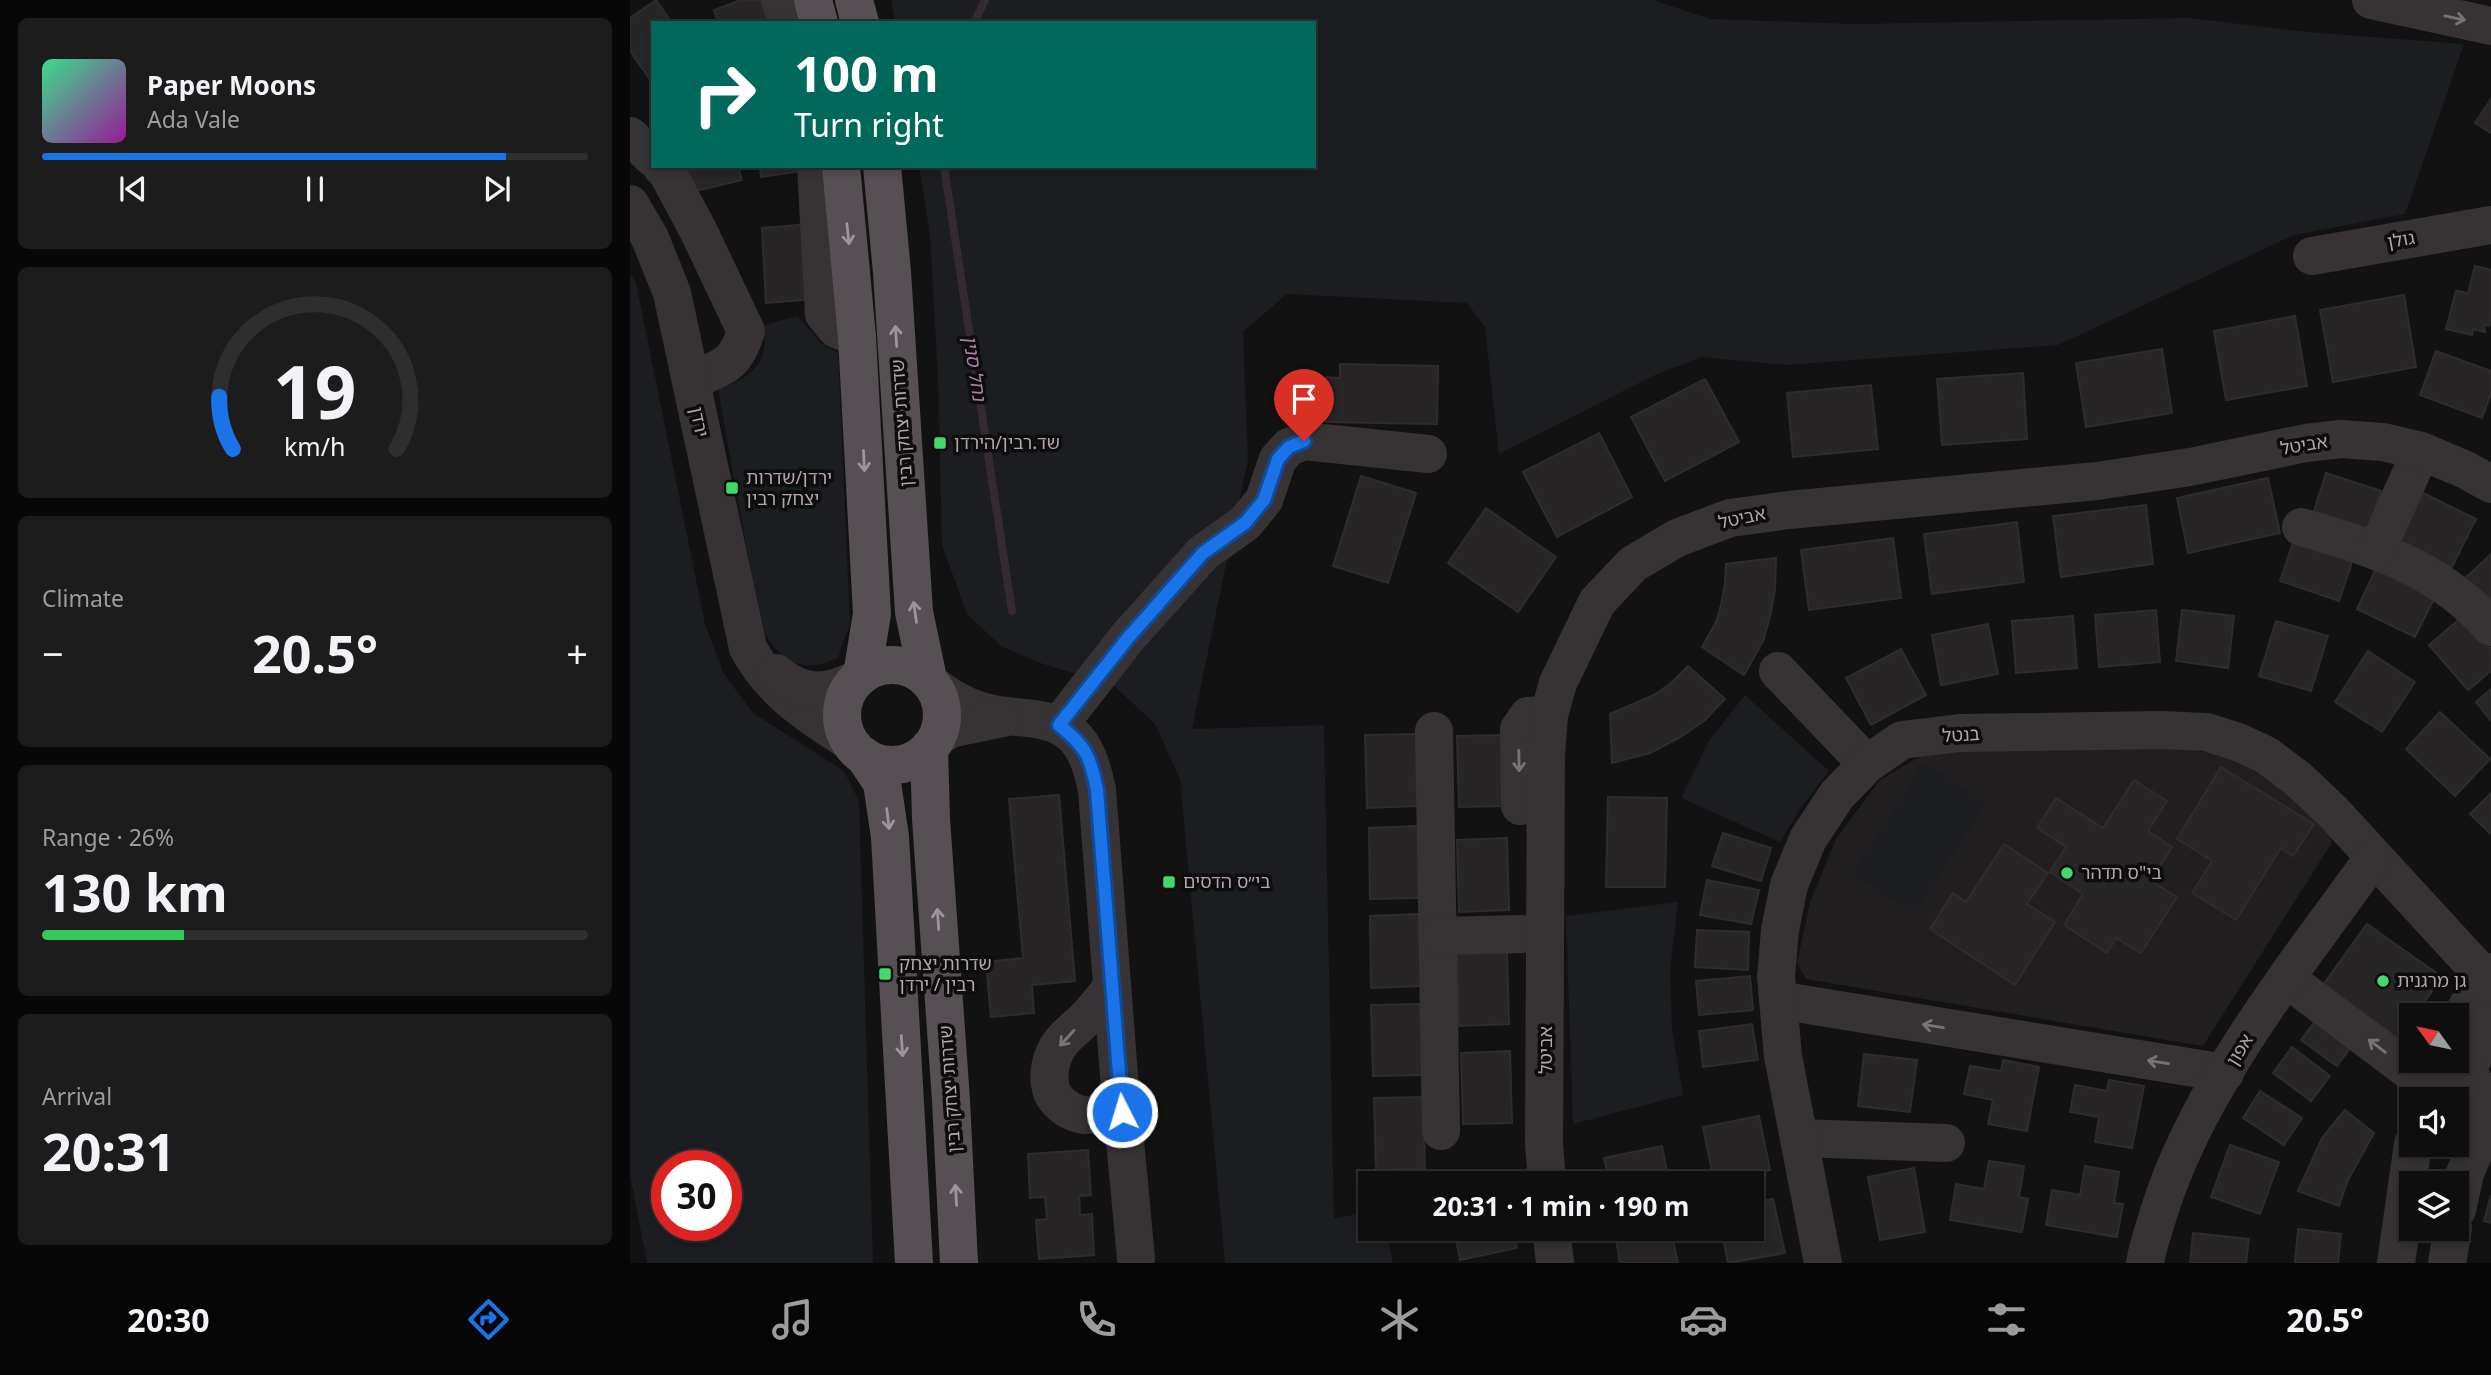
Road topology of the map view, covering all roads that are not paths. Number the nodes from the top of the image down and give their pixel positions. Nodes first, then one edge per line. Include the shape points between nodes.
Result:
1 (780, 0) edge
2 (813, 0) edge
3 (854, 0) edge
4 (2371, 0) edge
5 (787, 21) edge
6 (818, 21) edge
7 (859, 21) edge
8 (2491, 26) edge
9 (630, 136) edge
10 (651, 156) edge
11 (662, 168) edge
12 (816, 168) edge
13 (842, 168) edge
14 (882, 168) edge
15 (630, 204) edge
16 (2491, 225) edge
17 (2312, 256) dead end
18 (857, 337) junction
19 (691, 381) junction
20 (2421, 451) junction
21 (1428, 454) dead end
22 (2491, 484) edge
23 (2301, 527) dead end
24 (2377, 550) junction
25 (2491, 627) edge
26 (748, 648) junction
27 (1778, 671) dead end
28 (858, 678) junction
29 (931, 682) junction
30 (1549, 715) junction
31 (1008, 717) junction
32 (1059, 725) junction
33 (1434, 731) dead end
34 (934, 743) junction
35 (857, 749) junction
36 (1867, 764) junction
37 (2374, 857) junction
38 (1521, 934) junction
39 (1437, 936) junction
40 (2287, 979) junction
41 (2489, 979) edge
42 (1112, 987) junction
43 (1778, 1000) junction
44 (2469, 1008) edge
45 (2491, 1024) edge
46 (2225, 1073) junction
47 (2444, 1084) edge
48 (1120, 1088) junction
49 (1441, 1131) dead end
50 (1799, 1138) junction
51 (1544, 1143) junction
52 (1946, 1143) dead end
53 (2411, 1157) edge
54 (1546, 1171) edge
55 (2466, 1171) edge
56 (1552, 1241) edge
57 (2407, 1241) edge
58 (2451, 1241) edge
59 (1136, 1258) dead end
60 (914, 1263) edge
61 (959, 1263) edge
62 (1555, 1263) edge
63 (1823, 1263) edge
64 (2146, 1263) edge
65 (2398, 1263) edge
66 (2447, 1263) edge

1 - 5 street
2 - 6 main road
3 - 7 main road
4 -> 8 street
9 - 10 street
11 - 19 street via 698,230 746,331 729,364
12 - 18 street via 824,314 836,329
13 -> 18 main road
29 -> 14 main road, שדרות יצחק רבין via 914,612
15 - 19 street, ירדן via 650,238 672,293
16 - 17 street, גולן
18 -> 28 main road via 872,614
19 - 26 street, ירדן
20 - 22 street, אביטל
20 - 24 street
20 - 30 street, אביטל via 2341,439 2097,481 1730,518 1677,538 1633,564 1597,602 1558,683
21 - 32 street via 1304,441 1289,447 1278,459 1264,500 1245,523 1203,553
23 - 24 street
24 - 25 street via 2441,583
26 - 28 street via 802,689 838,688
26 - 35 street, ירדן via 757,667 793,703
27 - 36 street
28 - 29 main road via 886,664 906,666
28 - 35 main road via 842,707 843,724
29 - 31 street via 952,699
29 - 34 main road via 942,703 943,720
30 -> 38 street via 1528,716 1519,729
30 - 51 street, אביטל
31 - 32 street
31 - 34 street via 950,729
32 - 42 street via 1080,741 1097,790
33 - 39 street
34 - 35 main road via 908,763 890,765 876,763
61 -> 34 main road, שדרות יצחק רבין via 931,819
35 -> 60 main road via 882,783 890,837
36 - 37 street, בנטל via 1902,740 1960,733 2206,732 2266,755 2333,812
36 - 43 street, בנטל via 1837,794 1808,839 1790,886 1780,930
37 - 40 street, אפון
37 - 41 street, בנטל
38 - 39 street
38 - 51 street via 1524,1124 1528,1135
39 - 49 street
40 - 46 street, אפון
47 -> 40 street
41 - 44 street
42 - 48 street
42 -> 48 street via 1066,1035 1048,1074 1051,1093 1065,1108 1084,1116 1097,1114
46 -> 43 street
43 - 50 street, בנטל
45 - 47 street
46 - 64 street, אפון via 2192,1128 2168,1184
47 - 55 street via 2491,1105
48 - 59 street
50 - 52 street
50 - 63 street, בנטל
51 - 54 street, אביטל
53 - 65 street
56 - 62 street
57 - 65 street
58 - 66 street

